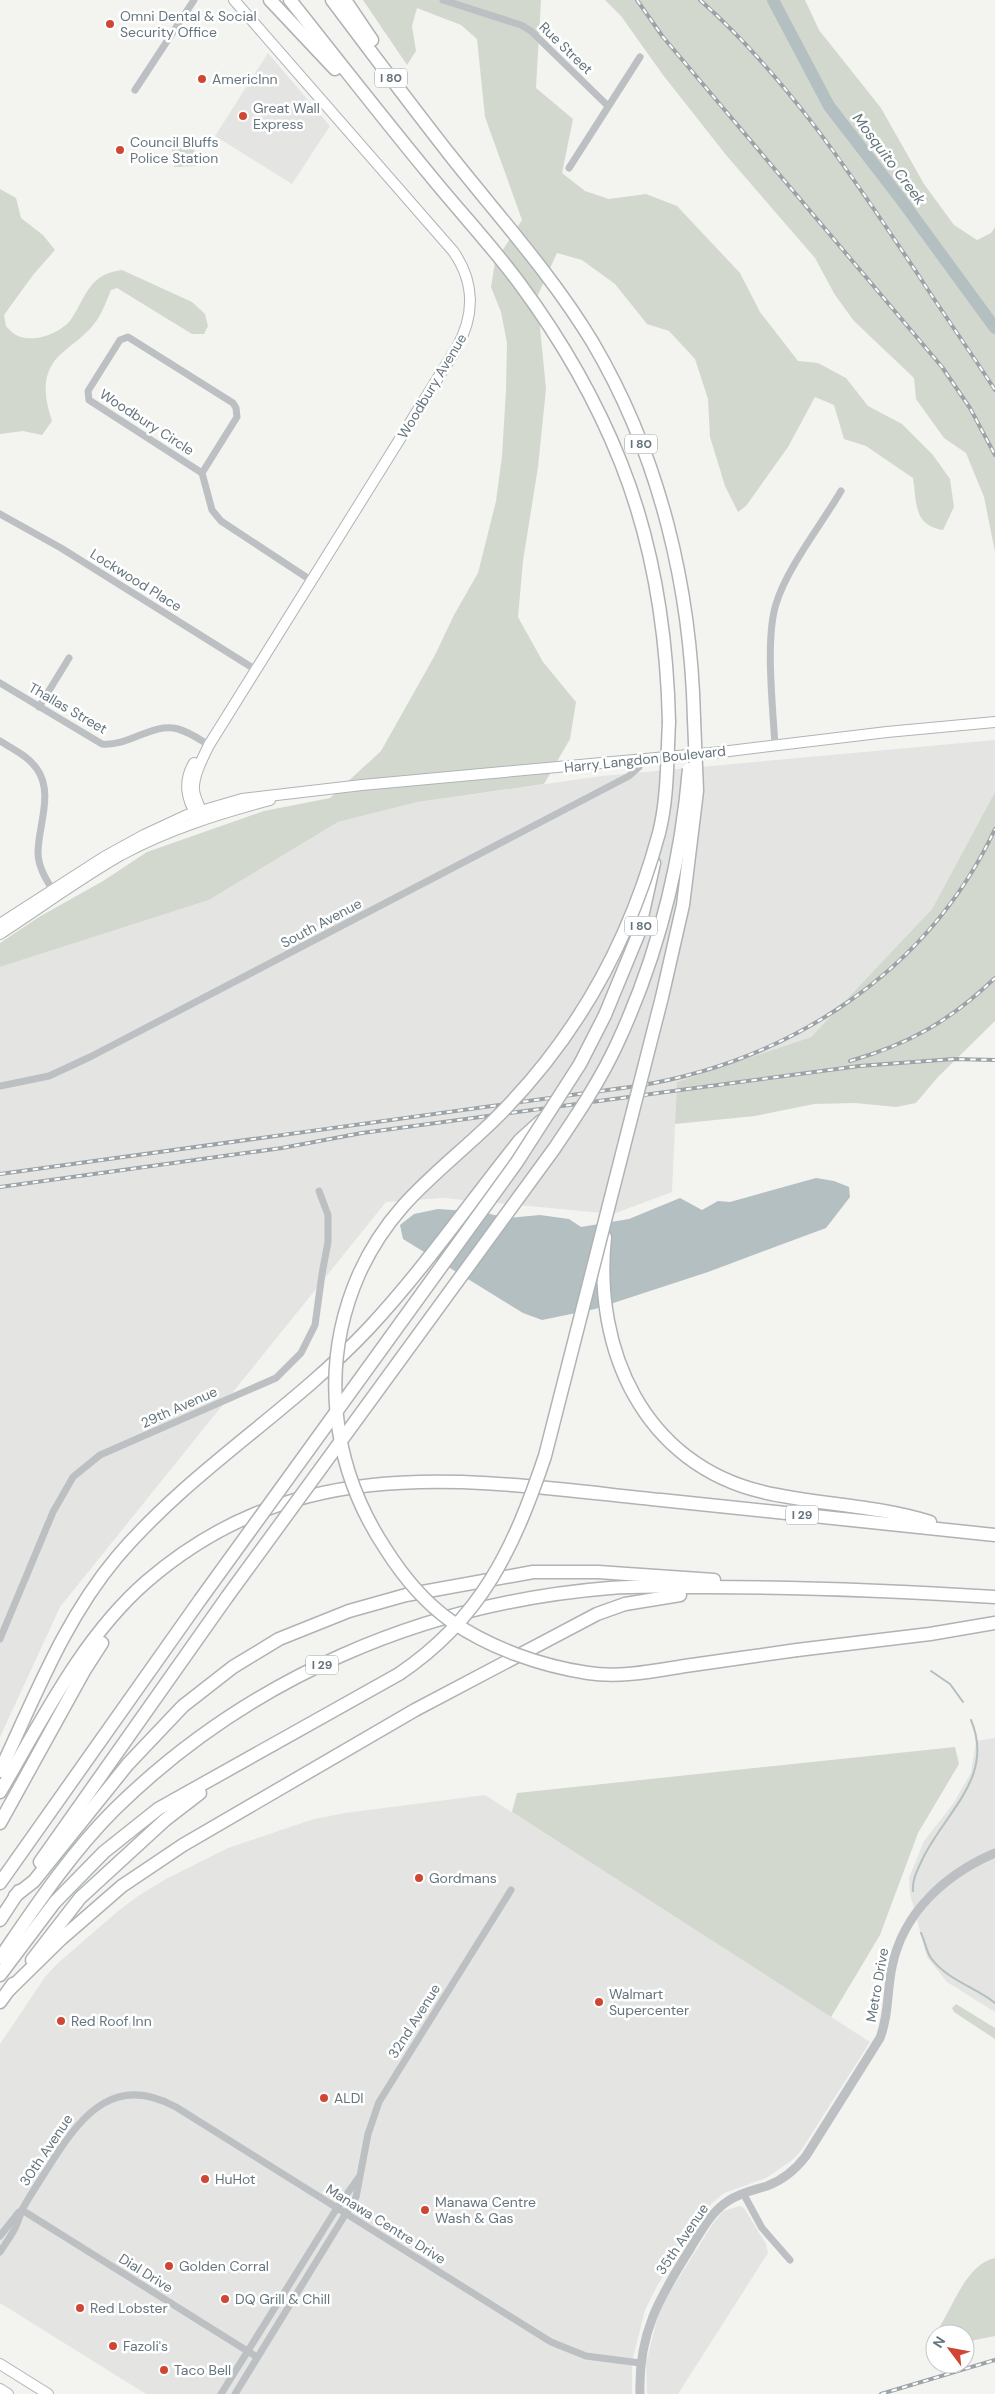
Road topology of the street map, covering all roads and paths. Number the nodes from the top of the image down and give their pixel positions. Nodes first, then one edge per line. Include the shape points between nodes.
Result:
1 (194, 0) edge
2 (234, 0) edge
3 (270, 0) edge
4 (290, 0) edge
5 (332, 0) edge
6 (345, 0) edge
7 (443, 0) edge
8 (640, 57) dead end
9 (135, 90) dead end
10 (608, 106) junction
11 (389, 125) junction
12 (450, 156) junction
13 (569, 168) dead end
14 (202, 473) junction
15 (841, 491) dead end
16 (0, 514) edge
17 (312, 581) junction
18 (69, 658) dead end
19 (256, 670) junction
20 (0, 683) edge
21 (38, 707) junction
22 (694, 719) junction
23 (995, 722) edge
24 (0, 741) edge
25 (209, 745) junction
26 (775, 746) junction
27 (641, 760) junction
28 (295, 792) junction
29 (191, 796) junction
30 (217, 806) junction
31 (198, 814) junction
32 (179, 819) junction
33 (659, 831) junction
34 (54, 893) junction
35 (0, 924) edge
36 (0, 934) edge
37 (0, 1086) edge
38 (547, 1116) junction
39 (319, 1191) dead end
40 (608, 1210) junction
41 (961, 1532) junction
42 (995, 1536) edge
43 (180, 1556) junction
44 (752, 1587) junction
45 (799, 1589) junction
46 (995, 1597) edge
47 (995, 1623) edge
48 (0, 1639) edge
49 (232, 1768) junction
50 (0, 1771) edge
51 (0, 1792) edge
52 (0, 1823) edge
53 (995, 1852) edge
54 (0, 1883) edge
55 (511, 1890) dead end
56 (15, 1896) junction
57 (0, 1920) edge
58 (0, 1958) edge
59 (0, 1975) edge
60 (9, 1990) junction
61 (0, 2002) edge
62 (876, 2046) joint
63 (122, 2096) joint
64 (361, 2175) junction
65 (743, 2193) junction
66 (337, 2208) junction
67 (22, 2210) junction
68 (346, 2213) junction
69 (0, 2236) edge
70 (0, 2252) edge
71 (790, 2260) dead end
72 (248, 2351) junction
73 (257, 2357) junction
74 (640, 2362) junction
75 (0, 2364) edge
76 (0, 2389) edge
77 (8, 2394) edge
78 (48, 2394) edge
79 (221, 2394) edge
80 (235, 2394) edge
81 (640, 2394) edge

1 - 9 street
2 - 17 main road, Woodbury Avenue via 453,251 470,290 470,319 459,344
3 - 11 highway
4 - 11 highway, I 80
5 - 12 highway, I 80
6 - 12 highway
7 - 10 street, Rue Street via 531,31
8 - 10 street
10 - 13 street
11 - 33 highway, I 80, bridge via 520,283 553,332 602,420 621,462 650,559 665,644 669,722
12 - 22 highway, I 80 via 569,306 625,406 646,455 673,544 687,619
14 - 14 street, Woodbury Circle via 236,417 233,403 130,338 120,340 88,391 89,400
14 - 17 street, Woodbury Circle via 212,510 221,521
15 - 26 street via 775,606 771,640
16 - 19 street, Lockwood Place via 61,548
17 - 19 main road, Woodbury Avenue
18 - 21 street
19 - 25 main road, Woodbury Avenue
20 - 21 street, Thallas Street
21 - 25 street, Thallas Street via 102,744 117,744 171,727
22 - 40 highway, bridge via 697,791 683,905
22 - 56 highway, bridge via 688,785 671,887 656,943 617,1045 589,1097
23 - 26 main road, Harry Langdon Boulevard
24 - 34 street via 28,759 42,778 44,804 38,853 42,871
25 - 29 main road, Woodbury Avenue via 190,772 186,788
26 - 27 main road, Harry Langdon Boulevard
27 - 28 main road, Harry Langdon Boulevard
27 - 37 street, South Avenue via 639,767 629,776 90,1057 49,1076
28 - 30 main road, Harry Langdon Boulevard via 262,795
28 - 31 main road, Harry Langdon Boulevard
29 - 30 main road
29 - 31 main road, Woodbury Avenue
29 - 32 main road
30 - 31 main road, Harry Langdon Boulevard
31 - 32 main road, Harry Langdon Boulevard
31 - 34 main road, Harry Langdon Boulevard
32 - 34 main road, Harry Langdon Boulevard via 123,846
33 - 38 highway, I 80, bridge via 649,895 623,975 580,1064
33 - 47 highway, bridge via 635,904 616,948 597,987 558,1049 529,1085 414,1193 393,1217 369,1256 351,1295 339,1341 334,1390 338,1429 357,1501 374,1533 407,1580 450,1620 500,1648 563,1669 592,1674 632,1674
34 - 35 main road, Harry Langdon Boulevard
34 - 36 main road, Harry Langdon Boulevard
38 - 50 highway, bridge via 520,1140 370,1327 325,1372 184,1488 138,1534 100,1579 66,1631
38 - 54 highway, bridge
39 - 48 street, 29th Avenue via 328,1215 328,1242 315,1325 301,1352 276,1378 100,1455 73,1477 54,1512
40 - 41 highway, bridge via 602,1266 606,1322 612,1345 626,1383 654,1425 692,1460 712,1472 762,1492 919,1519
40 - 49 highway, bridge via 545,1456 512,1545 467,1613 432,1649 399,1674
41 - 42 highway, I 29
41 - 43 highway, I 29 via 514,1485 413,1481 365,1484 315,1493 262,1511
43 - 51 highway, I 29 via 144,1584 101,1632 59,1692
43 - 52 highway via 103,1642
44 - 45 highway, I 29
44 - 58 highway, I 29 via 613,1588 491,1605 432,1620 303,1673 236,1712 169,1760 112,1812 48,1888
44 - 60 highway via 668,1595 625,1604 597,1614 432,1701 183,1845 122,1886
45 - 46 highway, I 29
45 - 56 highway via 753,1582 598,1572 533,1572 406,1595 350,1611 279,1639 233,1667 182,1706 128,1764 34,1882
49 - 59 highway via 158,1809 104,1852 55,1902
49 - 60 highway via 165,1820 80,1898
53 - 62 street, Metro Drive via 948,1880 925,1901 911,1920 894,1957 885,2024
55 - 64 street, 32nd Avenue via 378,2102
56 - 57 highway
60 - 61 highway
62 - 65 street, 35th Avenue via 802,2161 776,2182
63 - 66 street, Manawa Centre Drive via 151,2097 171,2104
63 - 67 street, 30th Avenue via 102,2104 78,2122
64 - 66 street, 32nd Avenue
64 - 68 street, 32nd Avenue via 356,2197
65 - 71 street via 762,2228
65 - 74 street, 35th Avenue via 712,2215 664,2290 649,2324
66 - 68 street, Manawa Centre Drive
66 - 72 street, 32nd Avenue
67 - 69 street, 30th Avenue
67 - 70 street, 30th Avenue via 16,2228
67 - 72 street, Dial Drive
68 - 73 street, 32nd Avenue
68 - 74 street, Manawa Centre Drive via 559,2347 586,2356
72 - 73 street, Dial Drive
72 - 79 street, 32nd Avenue
73 - 80 street, 32nd Avenue
74 - 81 street, 35th Avenue
75 - 78 main road
76 - 77 main road

